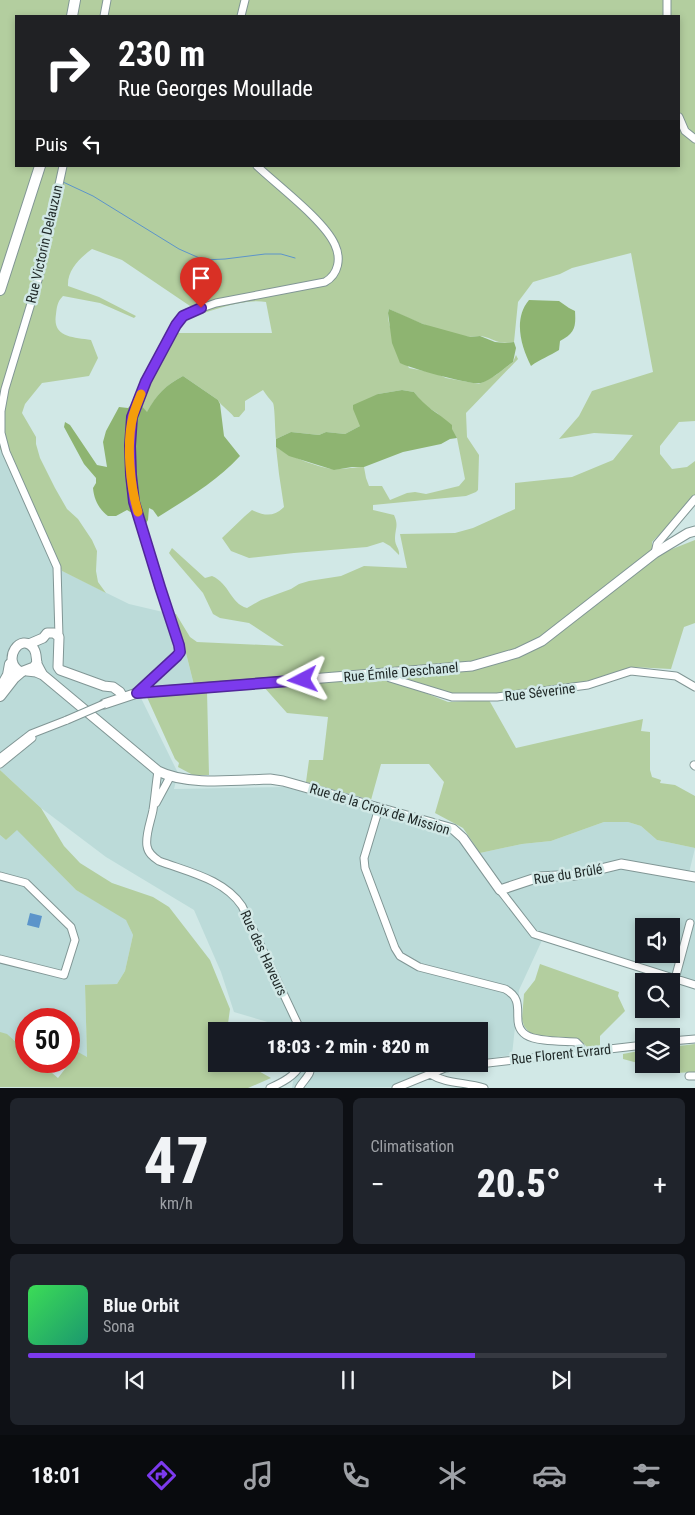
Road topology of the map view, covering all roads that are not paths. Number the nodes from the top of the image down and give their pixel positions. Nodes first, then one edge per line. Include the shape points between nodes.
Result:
1 (71, 0) edge
2 (75, 0) edge
3 (106, 0) edge
4 (245, 0) edge
5 (667, 0) edge
6 (68, 15) edge
7 (72, 15) edge
8 (104, 15) edge
9 (240, 15) edge
10 (667, 15) edge
11 (680, 119) edge
12 (695, 139) edge
13 (35, 167) edge
14 (40, 167) edge
15 (63, 167) edge
16 (258, 167) edge
17 (0, 274) edge
18 (0, 290) edge
19 (695, 499) edge
20 (695, 531) edge
21 (695, 537) edge
22 (664, 548) junction
23 (655, 554) junction
24 (59, 638) junction
25 (41, 639) junction
26 (32, 647) junction
27 (59, 654) junction
28 (8, 655) junction
29 (37, 662) junction
30 (24, 672) junction
31 (385, 673) junction
32 (43, 675) junction
33 (104, 686) junction
34 (695, 687) edge
35 (0, 688) edge
36 (137, 693) junction
37 (0, 696) edge
38 (123, 697) junction
39 (107, 703) junction
40 (42, 730) junction
41 (0, 758) edge
42 (0, 764) edge
43 (158, 771) junction
44 (170, 777) junction
45 (154, 808) junction
46 (379, 808) junction
47 (0, 876) edge
48 (695, 877) edge
49 (500, 890) junction
50 (690, 923) dead end
51 (0, 960) edge
52 (656, 973) edge
53 (677, 973) edge
54 (680, 981) edge
55 (695, 986) edge
56 (297, 1022) edge
57 (695, 1039) edge
58 (680, 1040) edge
59 (635, 1045) edge
60 (581, 1052) junction
61 (297, 1072) edge
62 (310, 1072) edge
63 (430, 1074) junction
64 (270, 1088) edge
65 (299, 1088) edge
66 (396, 1088) edge
67 (484, 1088) edge

1 - 6 highway
2 - 7 highway
3 - 8 street
4 - 9 street
5 - 10 street
11 - 12 street via 685,131
13 - 17 highway
14 - 18 highway
15 - 24 street, Rue Victorin Delauzun via 39,277 1,411 1,433 6,452 57,567
16 - 36 street via 330,236 339,256 338,267 325,282 216,303 187,313 176,325 146,381 132,417 130,446 134,502 180,652
19 - 23 street via 657,544
20 - 22 main road, Rue Émile Deschanel
21 - 22 main road, Rue Émile Deschanel
22 - 23 main road, Rue Émile Deschanel
23 - 31 main road, Rue Émile Deschanel via 542,641 517,653 472,666
24 - 25 main road via 52,632
24 - 27 main road
25 - 26 main road
25 - 27 main road via 52,639
26 - 28 main road via 22,643
26 - 29 main road
27 - 33 main road via 60,670
28 - 30 main road via 14,670
28 - 35 highway via 8,675
29 - 30 main road
29 - 32 main road
30 - 32 main road
30 - 37 highway via 14,678
31 - 34 street, Rue Séverine via 390,678 452,697 497,697 588,686 631,671 676,676
31 - 36 main road, Rue Émile Deschanel
32 - 43 main road, Rue de la Croix de Mission
33 - 38 main road via 113,687
33 - 39 main road via 108,691
36 - 38 main road, Rue Émile Deschanel
38 - 39 main road, Rue Émile Deschanel
39 - 40 street, bridge
40 - 41 street via 22,740
40 - 42 street
43 - 44 main road, Rue de la Croix de Mission
43 - 45 street, Rue des Haveurs
44 - 45 street, Rue des Haveurs
44 - 46 main road, Rue de la Croix de Mission via 188,780 270,779
45 - 56 street, Rue des Haveurs via 147,844 152,857 220,884 236,896
46 - 49 main road, Rue de la Croix de Mission via 453,829
46 - 60 street via 364,858 365,868 400,956 419,967 506,989 518,1001 518,1021 526,1035 576,1042
47 - 51 street via 26,883 71,927 74,940 64,976
48 - 49 main road, Rue du Brûlé via 621,864 576,875 539,877
49 - 52 street, Rue de la Croix de Mission via 534,934
50 - 53 street
54 - 55 street, Rue de la Croix de Mission
57 - 58 street
59 - 60 street, Rue Florent Evrard
60 - 63 street, Rue Florent Evrard via 445,1068
61 - 64 street
62 - 65 street
63 - 66 street, Rue Florent Evrard
63 - 67 street via 440,1080

